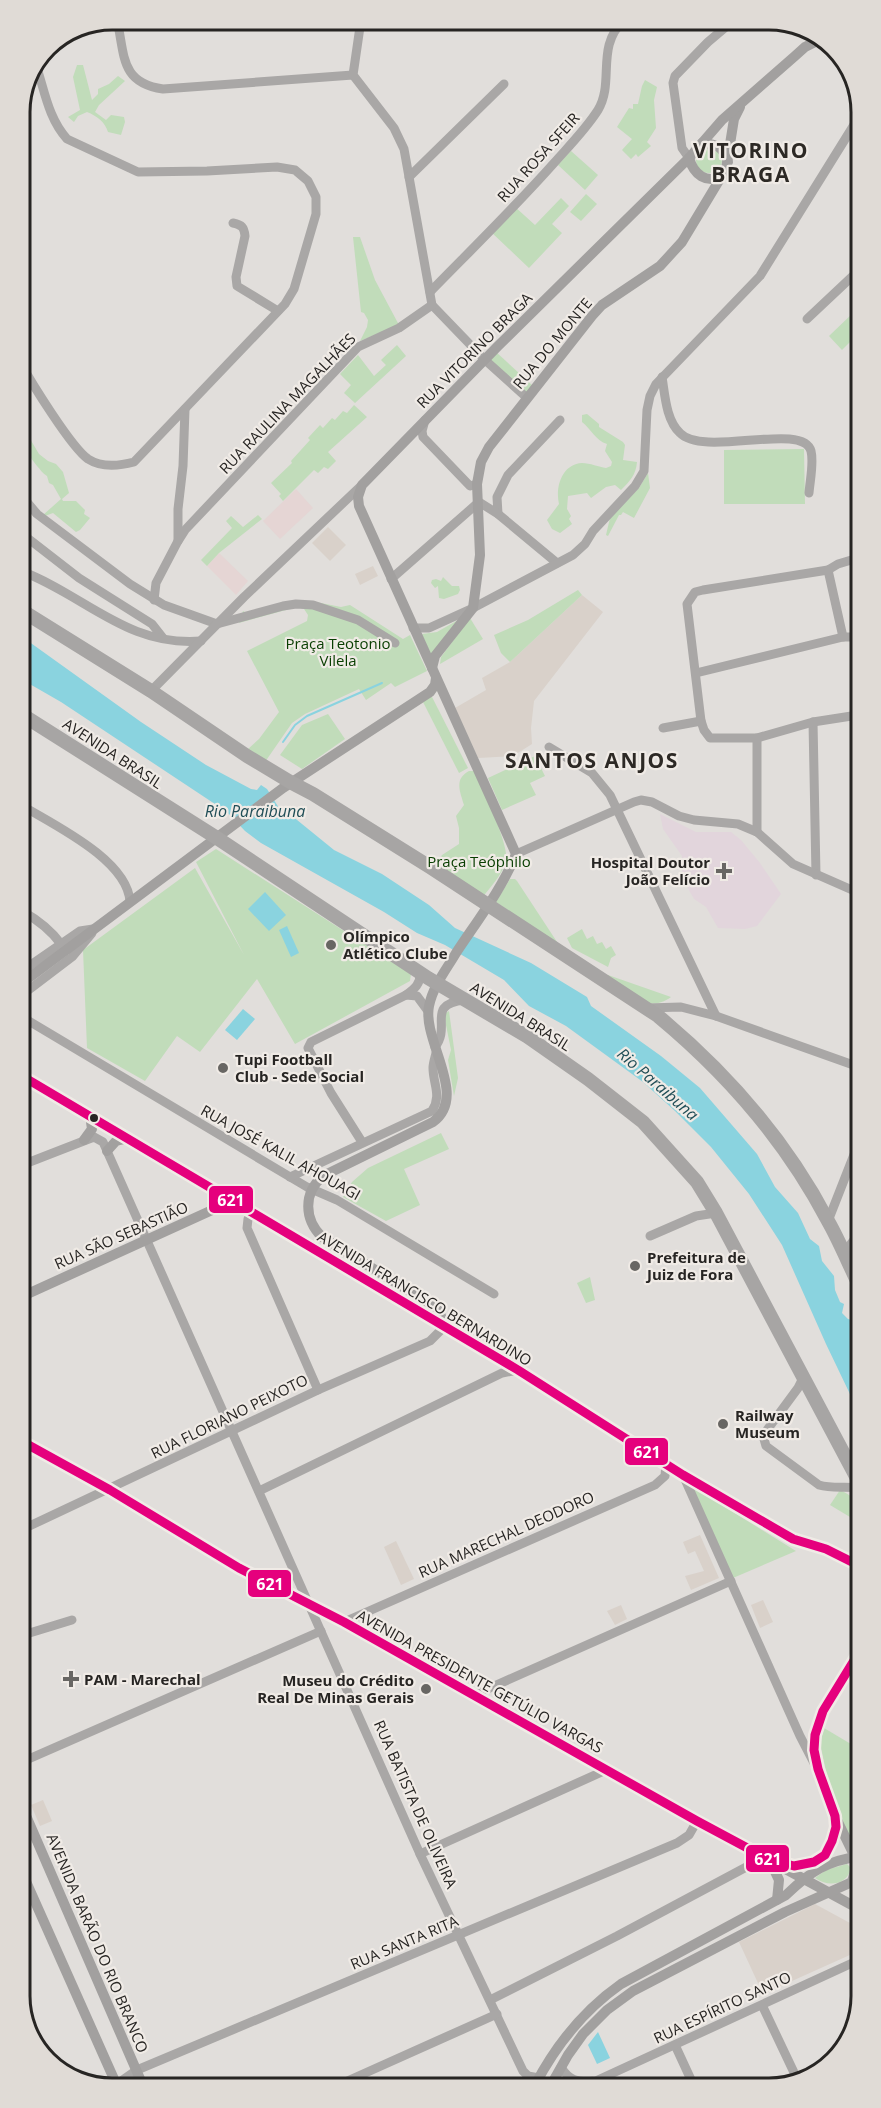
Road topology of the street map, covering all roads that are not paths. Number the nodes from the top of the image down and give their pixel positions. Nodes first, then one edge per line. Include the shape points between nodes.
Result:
1 (119, 30) edge
2 (360, 30) edge
3 (615, 30) edge
4 (722, 30) edge
5 (813, 43) edge
6 (39, 75) edge
7 (353, 75) junction
8 (504, 84) dead end
9 (745, 100) junction
10 (851, 130) edge
11 (702, 143) junction
12 (689, 158) junction
13 (728, 163) junction
14 (723, 176) junction
15 (409, 177) junction
16 (233, 222) dead end
17 (851, 278) edge
18 (430, 291) junction
19 (432, 305) junction
20 (278, 311) junction
21 (807, 320) dead end
22 (485, 360) junction
23 (30, 377) edge
24 (662, 377) junction
25 (526, 398) junction
26 (185, 409) junction
27 (425, 420) junction
28 (560, 420) dead end
29 (477, 484) junction
30 (362, 485) junction
31 (809, 493) dead end
32 (479, 502) junction
33 (344, 504) junction
34 (30, 506) edge
35 (359, 507) junction
36 (498, 514) junction
37 (30, 540) edge
38 (178, 541) junction
39 (851, 560) edge
40 (557, 563) junction
41 (828, 570) junction
42 (30, 576) edge
43 (391, 579) junction
44 (154, 600) junction
45 (473, 608) junction
46 (30, 616) edge
47 (217, 624) junction
48 (413, 628) junction
49 (843, 637) junction
50 (851, 637) edge
51 (163, 638) junction
52 (201, 641) junction
53 (395, 643) dead end
54 (434, 673) junction
55 (696, 673) junction
56 (151, 691) junction
57 (423, 697) junction
58 (445, 697) junction
59 (851, 716) edge
60 (30, 720) edge
61 (701, 721) junction
62 (813, 722) junction
63 (663, 728) dead end
64 (757, 738) junction
65 (549, 747) dead end
66 (287, 786) junction
67 (619, 809) junction
68 (30, 811) edge
69 (757, 832) junction
70 (217, 838) junction
71 (516, 854) junction
72 (816, 874) junction
73 (851, 889) edge
74 (130, 902) junction
75 (486, 908) junction
76 (30, 915) edge
77 (95, 927) junction
78 (60, 950) junction
79 (30, 967) edge
80 (420, 973) junction
81 (30, 976) edge
82 (436, 984) junction
83 (30, 989) edge
84 (406, 995) junction
85 (464, 1000) junction
86 (647, 1008) junction
87 (428, 1011) junction
88 (716, 1016) junction
89 (30, 1023) edge
90 (435, 1050) junction
91 (851, 1064) edge
92 (30, 1081) edge
93 (90, 1115) junction
94 (129, 1138) junction
95 (89, 1139) junction
96 (362, 1142) junction
97 (107, 1151) junction
98 (851, 1162) edge
99 (30, 1163) edge
100 (290, 1177) junction
101 (232, 1201) junction
102 (254, 1213) junction
103 (716, 1213) junction
104 (828, 1221) junction
105 (650, 1236) dead end
106 (147, 1240) junction
107 (851, 1244) edge
108 (844, 1253) junction
109 (851, 1268) edge
110 (30, 1292) edge
111 (494, 1294) dead end
112 (444, 1326) junction
113 (518, 1370) junction
114 (804, 1376) junction
115 (318, 1390) junction
116 (233, 1432) junction
117 (30, 1446) edge
118 (666, 1463) junction
119 (851, 1467) edge
120 (683, 1475) junction
121 (851, 1488) edge
122 (110, 1490) junction
123 (259, 1491) junction
124 (30, 1526) edge
125 (851, 1562) edge
126 (731, 1581) junction
127 (310, 1605) junction
128 (72, 1620) dead end
129 (344, 1622) junction
130 (321, 1630) junction
131 (30, 1633) edge
132 (851, 1665) edge
133 (474, 1695) junction
134 (30, 1758) edge
135 (818, 1769) junction
136 (606, 1770) junction
137 (835, 1816) junction
138 (697, 1821) junction
139 (30, 1825) edge
140 (851, 1845) edge
141 (420, 1854) junction
142 (766, 1858) junction
143 (851, 1858) edge
144 (802, 1879) junction
145 (851, 1883) edge
146 (30, 1890) edge
147 (829, 1893) junction
148 (777, 1900) junction
149 (851, 1905) edge
150 (459, 1934) junction
151 (851, 1964) edge
152 (490, 2000) junction
153 (762, 2005) junction
154 (497, 2014) junction
155 (675, 2045) junction
156 (561, 2067) junction
157 (137, 2070) junction
158 (794, 2074) edge
159 (114, 2078) edge
160 (124, 2078) edge
161 (140, 2078) edge
162 (354, 2078) edge
163 (531, 2078) edge
164 (540, 2078) edge
165 (555, 2078) edge
166 (570, 2078) edge
167 (602, 2078) edge
168 (690, 2078) edge

1 - 7 street via 129,72 148,87
2 - 7 street
3 - 18 street, RUA ROSA SFEIR via 602,103 589,124
4 - 12 street via 675,76 682,148
5 - 9 main road, RUA VITORINO BRAGA
6 - 20 street via 51,116 67,139 126,168 150,172 277,167 295,170 309,181 316,197 316,214 294,289
7 - 15 street via 394,128 404,149
8 - 15 street
9 - 11 main road, RUA VITORINO BRAGA
9 - 13 main road, RUA DO MONTE via 734,119
10 - 24 street via 760,276
11 - 12 main road, RUA VITORINO BRAGA
11 - 13 main road via 721,147
12 - 14 main road via 703,178
12 - 22 main road, RUA VITORINO BRAGA
13 - 14 main road, RUA DO MONTE
14 - 25 main road, RUA DO MONTE via 672,255 602,305
15 - 18 street
16 - 20 street via 245,229 237,286
17 - 21 street
18 - 19 street
19 - 22 street
19 - 38 street, RUA RAULINA MAGALHÃES via 399,328 358,347
20 - 26 street
22 - 25 street
22 - 27 main road, RUA VITORINO BRAGA
23 - 26 street via 76,448 90,460 108,466 134,462 151,446 151,437 175,413
24 - 31 street via 667,408 685,437 710,443 790,438 805,443 811,453
24 - 40 street via 650,396 647,410 644,471 585,544
25 - 29 main road, RUA DO MONTE via 489,447
26 - 38 street
27 - 29 street via 423,436 470,486
27 - 30 main road, RUA VITORINO BRAGA
28 - 36 street via 508,475 497,497
29 - 32 main road, RUA DO MONTE
30 - 33 street, RUA VITORINO BRAGA
30 - 35 main road
32 - 36 street
32 - 43 street
32 - 45 main road, RUA DO MONTE via 480,555
33 - 35 street
33 - 47 street, RUA VITORINO BRAGA
34 - 44 street
35 - 43 main road
36 - 40 street
37 - 51 street via 79,578 155,627
38 - 44 street, RUA RAULINA MAGALHÃES via 156,583
39 - 41 street
40 - 45 street
41 - 49 street
41 - 55 street via 695,592 687,604
42 - 51 street via 127,629
43 - 48 main road
44 - 47 street
45 - 48 street via 424,630
45 - 54 main road via 435,656
46 - 56 highway
47 - 52 street, RUA VITORINO BRAGA
47 - 53 street via 283,606 313,605 358,620
48 - 54 main road
49 - 50 street
49 - 55 street
51 - 52 street
52 - 56 street, RUA VITORINO BRAGA
54 - 57 main road via 432,690
54 - 58 main road
55 - 61 street
56 - 66 highway
57 - 58 main road
57 - 66 main road
58 - 71 main road
59 - 62 street
60 - 70 highway, AVENIDA BRASIL
61 - 63 street
61 - 64 street via 710,738
62 - 64 street
62 - 72 street
64 - 69 street
65 - 67 street via 592,773
66 - 70 main road
66 - 75 highway via 313,794
67 - 69 street via 647,800 679,816 738,824
67 - 71 street
67 - 88 street
68 - 74 street via 97,852 127,888
69 - 72 street via 793,864
70 - 74 main road
70 - 80 highway, AVENIDA BRASIL
71 - 75 main road
72 - 73 street
74 - 77 main road
75 - 82 main road
75 - 86 highway
76 - 78 street via 51,930
77 - 78 main road
77 - 83 street via 72,957
78 - 79 street
78 - 81 main road
80 - 82 highway, AVENIDA BRASIL
80 - 84 street via 415,988
82 - 85 highway, AVENIDA BRASIL
82 - 87 main road
84 - 87 street via 417,996
84 - 96 street via 311,1042 308,1048
85 - 90 street via 453,1001 441,1010 442,1032
85 - 103 highway, AVENIDA BRASIL via 528,1037 643,1122 697,1182
86 - 88 street via 681,1007
86 - 104 highway via 743,1096 805,1180
87 - 90 main road
88 - 91 street
89 - 100 street, RUA JOSÉ KALIL AHOUAGI
90 - 96 street via 436,1105 426,1114
90 - 112 main road via 447,1096 442,1113 433,1122 327,1174 313,1186 308,1203 310,1220 322,1237 432,1305 439,1311
92 - 93 main road, AVENIDA FRANCISCO BERNARDINO
93 - 94 main road, AVENIDA FRANCISCO BERNARDINO
93 - 95 main road
94 - 97 main road via 116,1141
94 - 101 main road, AVENIDA FRANCISCO BERNARDINO
95 - 97 street via 103,1142
95 - 99 street
96 - 100 street
97 - 106 street
98 - 104 street
100 - 111 street, RUA JOSÉ KALIL AHOUAGI via 337,1200
101 - 102 main road, AVENIDA FRANCISCO BERNARDINO
101 - 106 main road, RUA SÃO SEBASTIÃO
102 - 112 main road, AVENIDA FRANCISCO BERNARDINO
102 - 115 street via 246,1223 247,1228
103 - 105 street via 696,1216
103 - 114 highway, AVENIDA BRASIL
104 - 108 highway
106 - 110 main road, RUA SÃO SEBASTIÃO
106 - 116 street
107 - 108 street
108 - 109 highway
112 - 113 main road, AVENIDA FRANCISCO BERNARDINO
112 - 115 street, RUA FLORIANO PEIXOTO via 430,1341
113 - 118 main road, AVENIDA FRANCISCO BERNARDINO
113 - 123 street via 495,1376
114 - 119 highway, AVENIDA BRASIL
114 - 121 street via 764,1434 766,1446 819,1485
115 - 116 street, RUA FLORIANO PEIXOTO
116 - 122 street, RUA FLORIANO PEIXOTO
116 - 123 street
117 - 122 main road, AVENIDA PRESIDENTE GETÚLIO VARGAS
118 - 120 main road, AVENIDA FRANCISCO BERNARDINO
118 - 129 street, RUA MARECHAL DEODORO via 665,1476 655,1485
120 - 125 main road, AVENIDA FRANCISCO BERNARDINO via 793,1539
120 - 126 street
122 - 124 street, RUA FLORIANO PEIXOTO
122 - 127 main road, AVENIDA PRESIDENTE GETÚLIO VARGAS via 239,1568
123 - 127 street
126 - 133 street
126 - 135 street
127 - 129 main road, AVENIDA PRESIDENTE GETÚLIO VARGAS
127 - 130 street, RUA BATISTA DE OLIVEIRA
128 - 131 street
129 - 133 main road, AVENIDA PRESIDENTE GETÚLIO VARGAS
130 - 134 street
130 - 141 street, RUA BATISTA DE OLIVEIRA
132 - 135 main road via 818,1723 814,1750
133 - 136 main road, AVENIDA PRESIDENTE GETÚLIO VARGAS
135 - 137 main road
136 - 138 main road, AVENIDA PRESIDENTE GETÚLIO VARGAS
136 - 141 street
137 - 140 main road
137 - 142 main road via 830,1849 814,1862 798,1866
138 - 142 main road, AVENIDA PRESIDENTE GETÚLIO VARGAS
138 - 150 street, RUA SANTA RITA via 689,1835 677,1843
139 - 157 main road, AVENIDA BARÃO DO RIO BRANCO
141 - 150 street, RUA BATISTA DE OLIVEIRA
142 - 144 main road, AVENIDA PRESIDENTE GETÚLIO VARGAS
142 - 148 main road via 779,1880
142 - 152 street
143 - 144 main road via 829,1862
144 - 147 main road, AVENIDA PRESIDENTE GETÚLIO VARGAS
144 - 148 main road
145 - 147 main road
146 - 159 main road
147 - 149 main road, AVENIDA PRESIDENTE GETÚLIO VARGAS
147 - 156 main road via 633,1991 589,2029
148 - 164 main road via 606,1994 580,2018
150 - 152 street, RUA BATISTA DE OLIVEIRA
150 - 157 street, RUA SANTA RITA
151 - 153 street, RUA ESPÍRITO SANTO
152 - 154 street, RUA BATISTA DE OLIVEIRA
153 - 155 street, RUA ESPÍRITO SANTO
153 - 158 street
154 - 162 street
154 - 163 street, RUA BATISTA DE OLIVEIRA via 523,2071
155 - 167 street, RUA ESPÍRITO SANTO
155 - 168 street
156 - 165 main road
156 - 166 street, RUA ESPÍRITO SANTO
157 - 160 street, RUA SANTA RITA
157 - 161 main road, AVENIDA BARÃO DO RIO BRANCO

